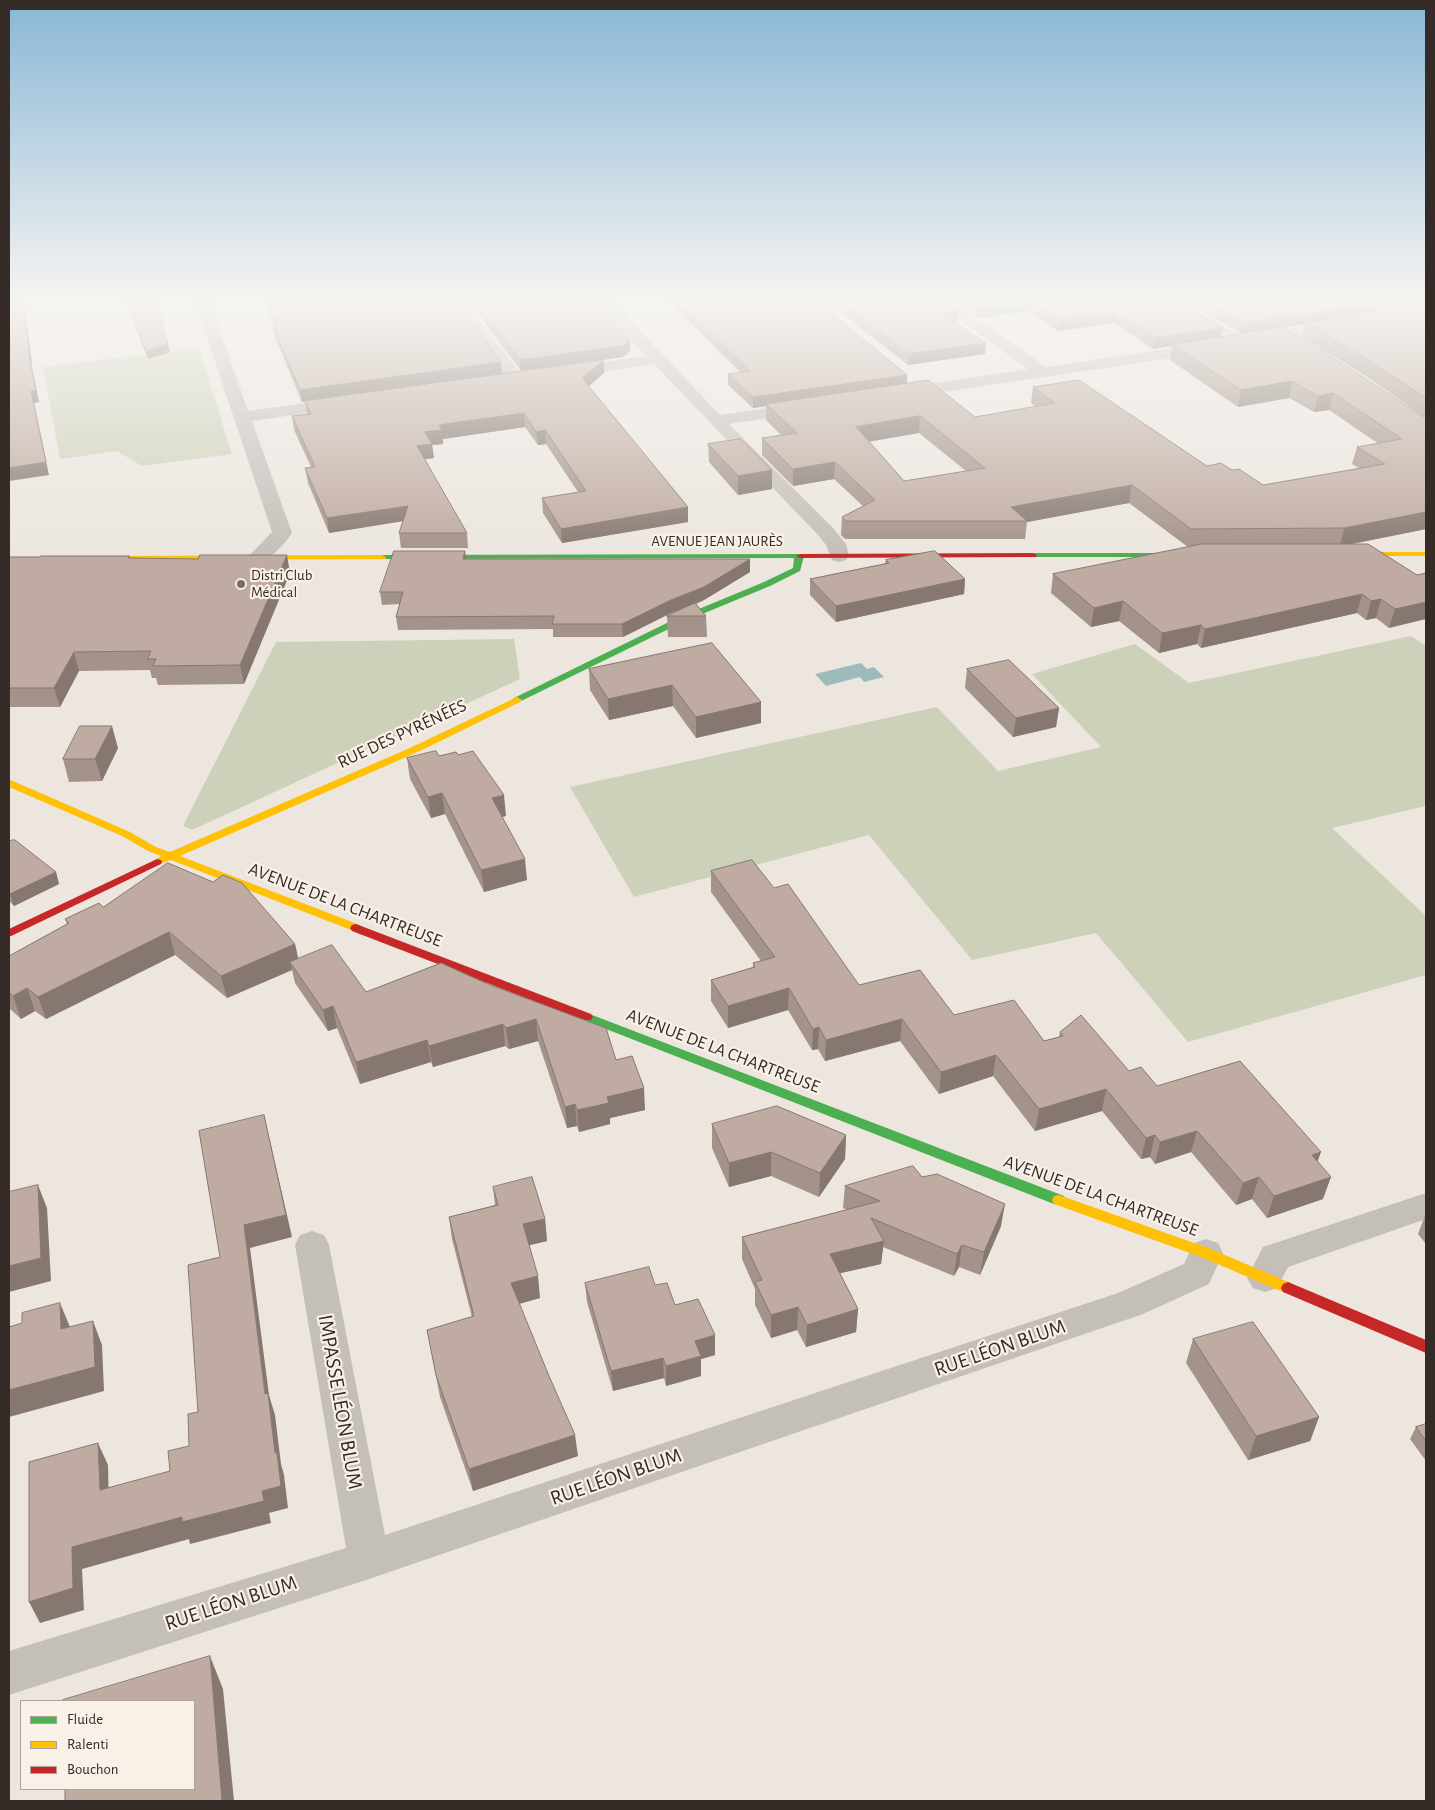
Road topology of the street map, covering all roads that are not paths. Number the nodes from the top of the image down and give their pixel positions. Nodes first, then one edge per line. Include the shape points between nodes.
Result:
1 (231, 386) edge
2 (684, 386) edge
3 (922, 386) edge
4 (949, 386) edge
5 (926, 390) junction
6 (886, 396) edge
7 (360, 400) edge
8 (818, 405) edge
9 (242, 417) junction
10 (716, 421) junction
11 (1338, 554) edge
12 (1426, 554) edge
13 (1192, 555) edge
14 (258, 556) junction
15 (799, 556) junction
16 (838, 556) junction
17 (84, 558) edge
18 (9, 783) edge
19 (170, 856) junction
20 (9, 933) edge
21 (1426, 1206) edge
22 (312, 1245) dead end
23 (1206, 1253) junction
24 (1265, 1278) junction
25 (1426, 1347) edge
26 (369, 1560) junction
27 (9, 1673) edge

1 - 9 street
2 - 10 street
3 - 5 street
4 - 5 street
5 - 6 street
7 - 9 street
8 - 10 street
9 - 14 street via 282,533
10 - 16 street via 836,544
11 - 12 street
13 - 16 street, AVENUE JEAN JAURÈS
14 - 15 street, AVENUE JEAN JAURÈS
14 - 17 street, AVENUE JEAN JAURÈS
15 - 16 street, AVENUE JEAN JAURÈS
15 - 19 street, RUE DES PYRÉNÉES via 797,569 767,584 680,620 416,748
18 - 19 street, AVENUE DE LA CHARTREUSE
19 - 20 street, RUE DES PYRÉNÉES
19 - 23 street, AVENUE DE LA CHARTREUSE via 1110,1219
21 - 24 street via 1275,1257
22 - 26 street, IMPASSE LÉON BLUM
23 - 24 street, AVENUE DE LA CHARTREUSE
23 - 26 street, RUE LÉON BLUM via 1197,1274 1130,1304
24 - 25 street, AVENUE DE LA CHARTREUSE
26 - 27 street, RUE LÉON BLUM

